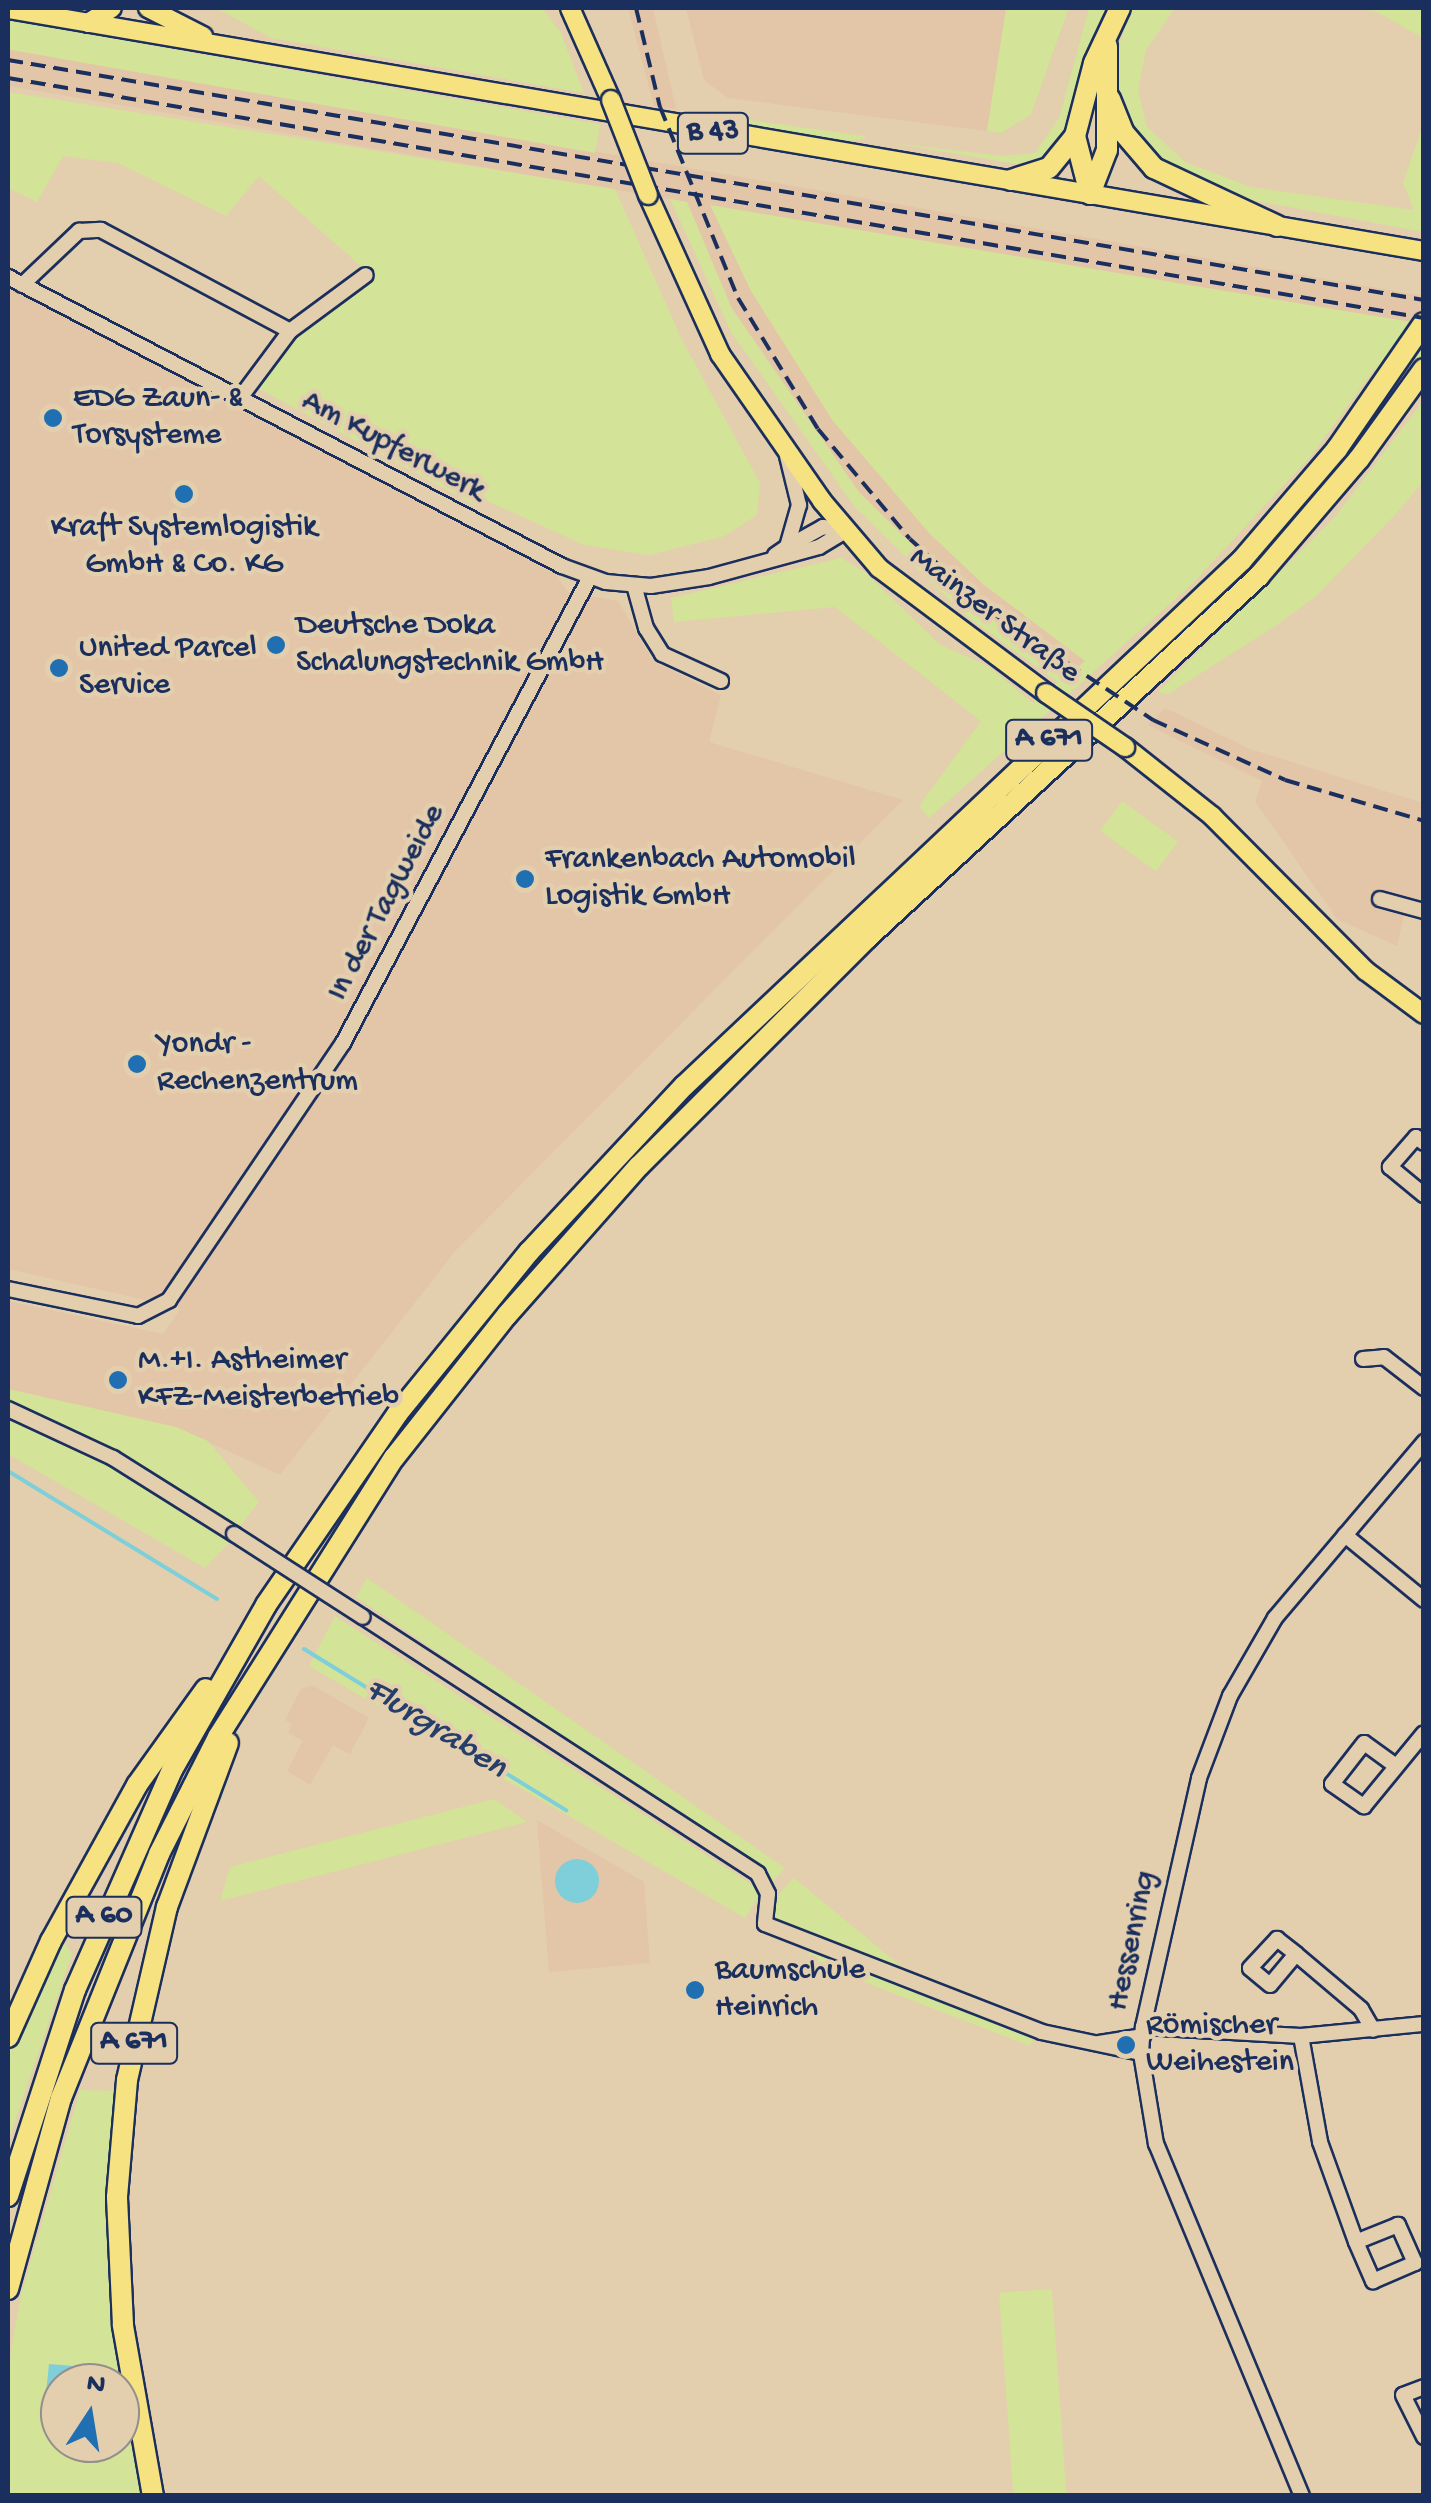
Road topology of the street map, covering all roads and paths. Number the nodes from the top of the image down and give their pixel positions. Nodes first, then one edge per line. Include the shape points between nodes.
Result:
1 (112, 8) edge
2 (148, 8) edge
3 (570, 8) edge
4 (1120, 8) edge
5 (8, 9) edge
6 (90, 15) edge
7 (1108, 34) junction
8 (231, 47) junction
9 (1110, 99) junction
10 (1075, 136) junction
11 (1011, 180) junction
12 (1090, 194) junction
13 (1277, 226) junction
14 (1424, 251) edge
15 (366, 275) dead end
16 (15, 281) edge
17 (1424, 322) edge
18 (290, 331) junction
19 (1420, 373) edge
20 (240, 398) junction
21 (787, 456) junction
22 (846, 531) junction
23 (787, 547) junction
24 (771, 559) junction
25 (590, 577) junction
26 (634, 586) junction
27 (721, 681) dead end
28 (1380, 899) dead end
29 (1424, 911) edge
30 (1424, 1014) edge
31 (1424, 1143) edge
32 (1424, 1195) edge
33 (8, 1289) edge
34 (1362, 1359) dead end
35 (1424, 1388) edge
36 (8, 1410) edge
37 (1424, 1442) edge
38 (1345, 1535) junction
39 (1424, 1600) edge
40 (291, 1616) junction
41 (237, 1653) junction
42 (1424, 1733) edge
43 (1396, 1766) junction
44 (1296, 1954) dead end
45 (1424, 2024) edge
46 (1373, 2030) junction
47 (1143, 2031) junction
48 (1300, 2036) junction
49 (8, 2037) edge
50 (1089, 2044) junction
51 (1140, 2053) junction
52 (8, 2196) edge
53 (1356, 2242) junction
54 (8, 2289) edge
55 (1424, 2386) edge
56 (1424, 2436) edge
57 (154, 2496) edge
58 (1302, 2496) edge

1 - 6 main road
2 - 8 main road
3 - 21 main road, Mainzer Straße, bridge via 720,354
4 - 7 highway
5 - 6 main road, B 43
6 - 8 main road, B 43
7 - 9 highway
7 - 10 highway
8 - 11 main road, B 43
9 - 12 highway via 1107,150
9 - 13 highway via 1123,132 1154,168
10 - 11 highway via 1050,168
10 - 12 highway
11 - 12 main road, B 43
12 - 13 main road, B 43
13 - 14 main road, B 43
15 - 18 street
16 - 18 street via 92,227
16 - 20 street, Am Kupferwerk
17 - 41 highway, A 671 via 1328,462 1242,560 850,922 575,1201 357,1468
18 - 20 street
19 - 40 highway, A 671 via 1328,498 1221,614 867,938 594,1215 394,1458
20 - 25 street, Am Kupferwerk
21 - 22 main road, Mainzer Straße
21 - 23 street via 799,506
22 - 23 street, Am Kupferwerk via 824,527
22 - 24 street, Am Kupferwerk via 819,547
22 - 30 main road, Mainzer Straße, bridge via 935,615 1212,816 1366,972
23 - 24 street, Am Kupferwerk
24 - 26 street, Am Kupferwerk via 709,577
25 - 26 street, Am Kupferwerk
25 - 33 street, In der Tagweide via 343,1043 168,1300 138,1316
26 - 27 street via 662,654
28 - 29 street
31 - 32 street via 1416,1137 1390,1167
34 - 35 street via 1384,1357
36 - 50 street, bridge via 113,1458 758,1874 768,1894 766,1924
37 - 38 street, Hessenring
38 - 39 street
38 - 47 street, Hessenring via 1275,1618 1230,1696 1199,1778
40 - 54 highway, A 671 via 210,1751 132,1914 61,2098
40 - 57 highway, A 671 via 213,1778 166,1907 128,2080 118,2196 122,2325
41 - 49 highway, A 60 via 137,1785 51,1942
41 - 52 highway, A 60 via 163,1788 97,1934
42 - 43 street
43 - 43 street via 1364,1743 1332,1784 1361,1807
44 - 46 street via 1361,2009
45 - 46 street
46 - 48 street
47 - 48 street
47 - 50 street
47 - 51 street, Hessenring
48 - 53 street via 1320,2142
50 - 51 street
51 - 58 street, Hessenring via 1146,2103 1174,2195
53 - 53 street via 1398,2224 1414,2264 1373,2281
55 - 56 street via 1403,2395

